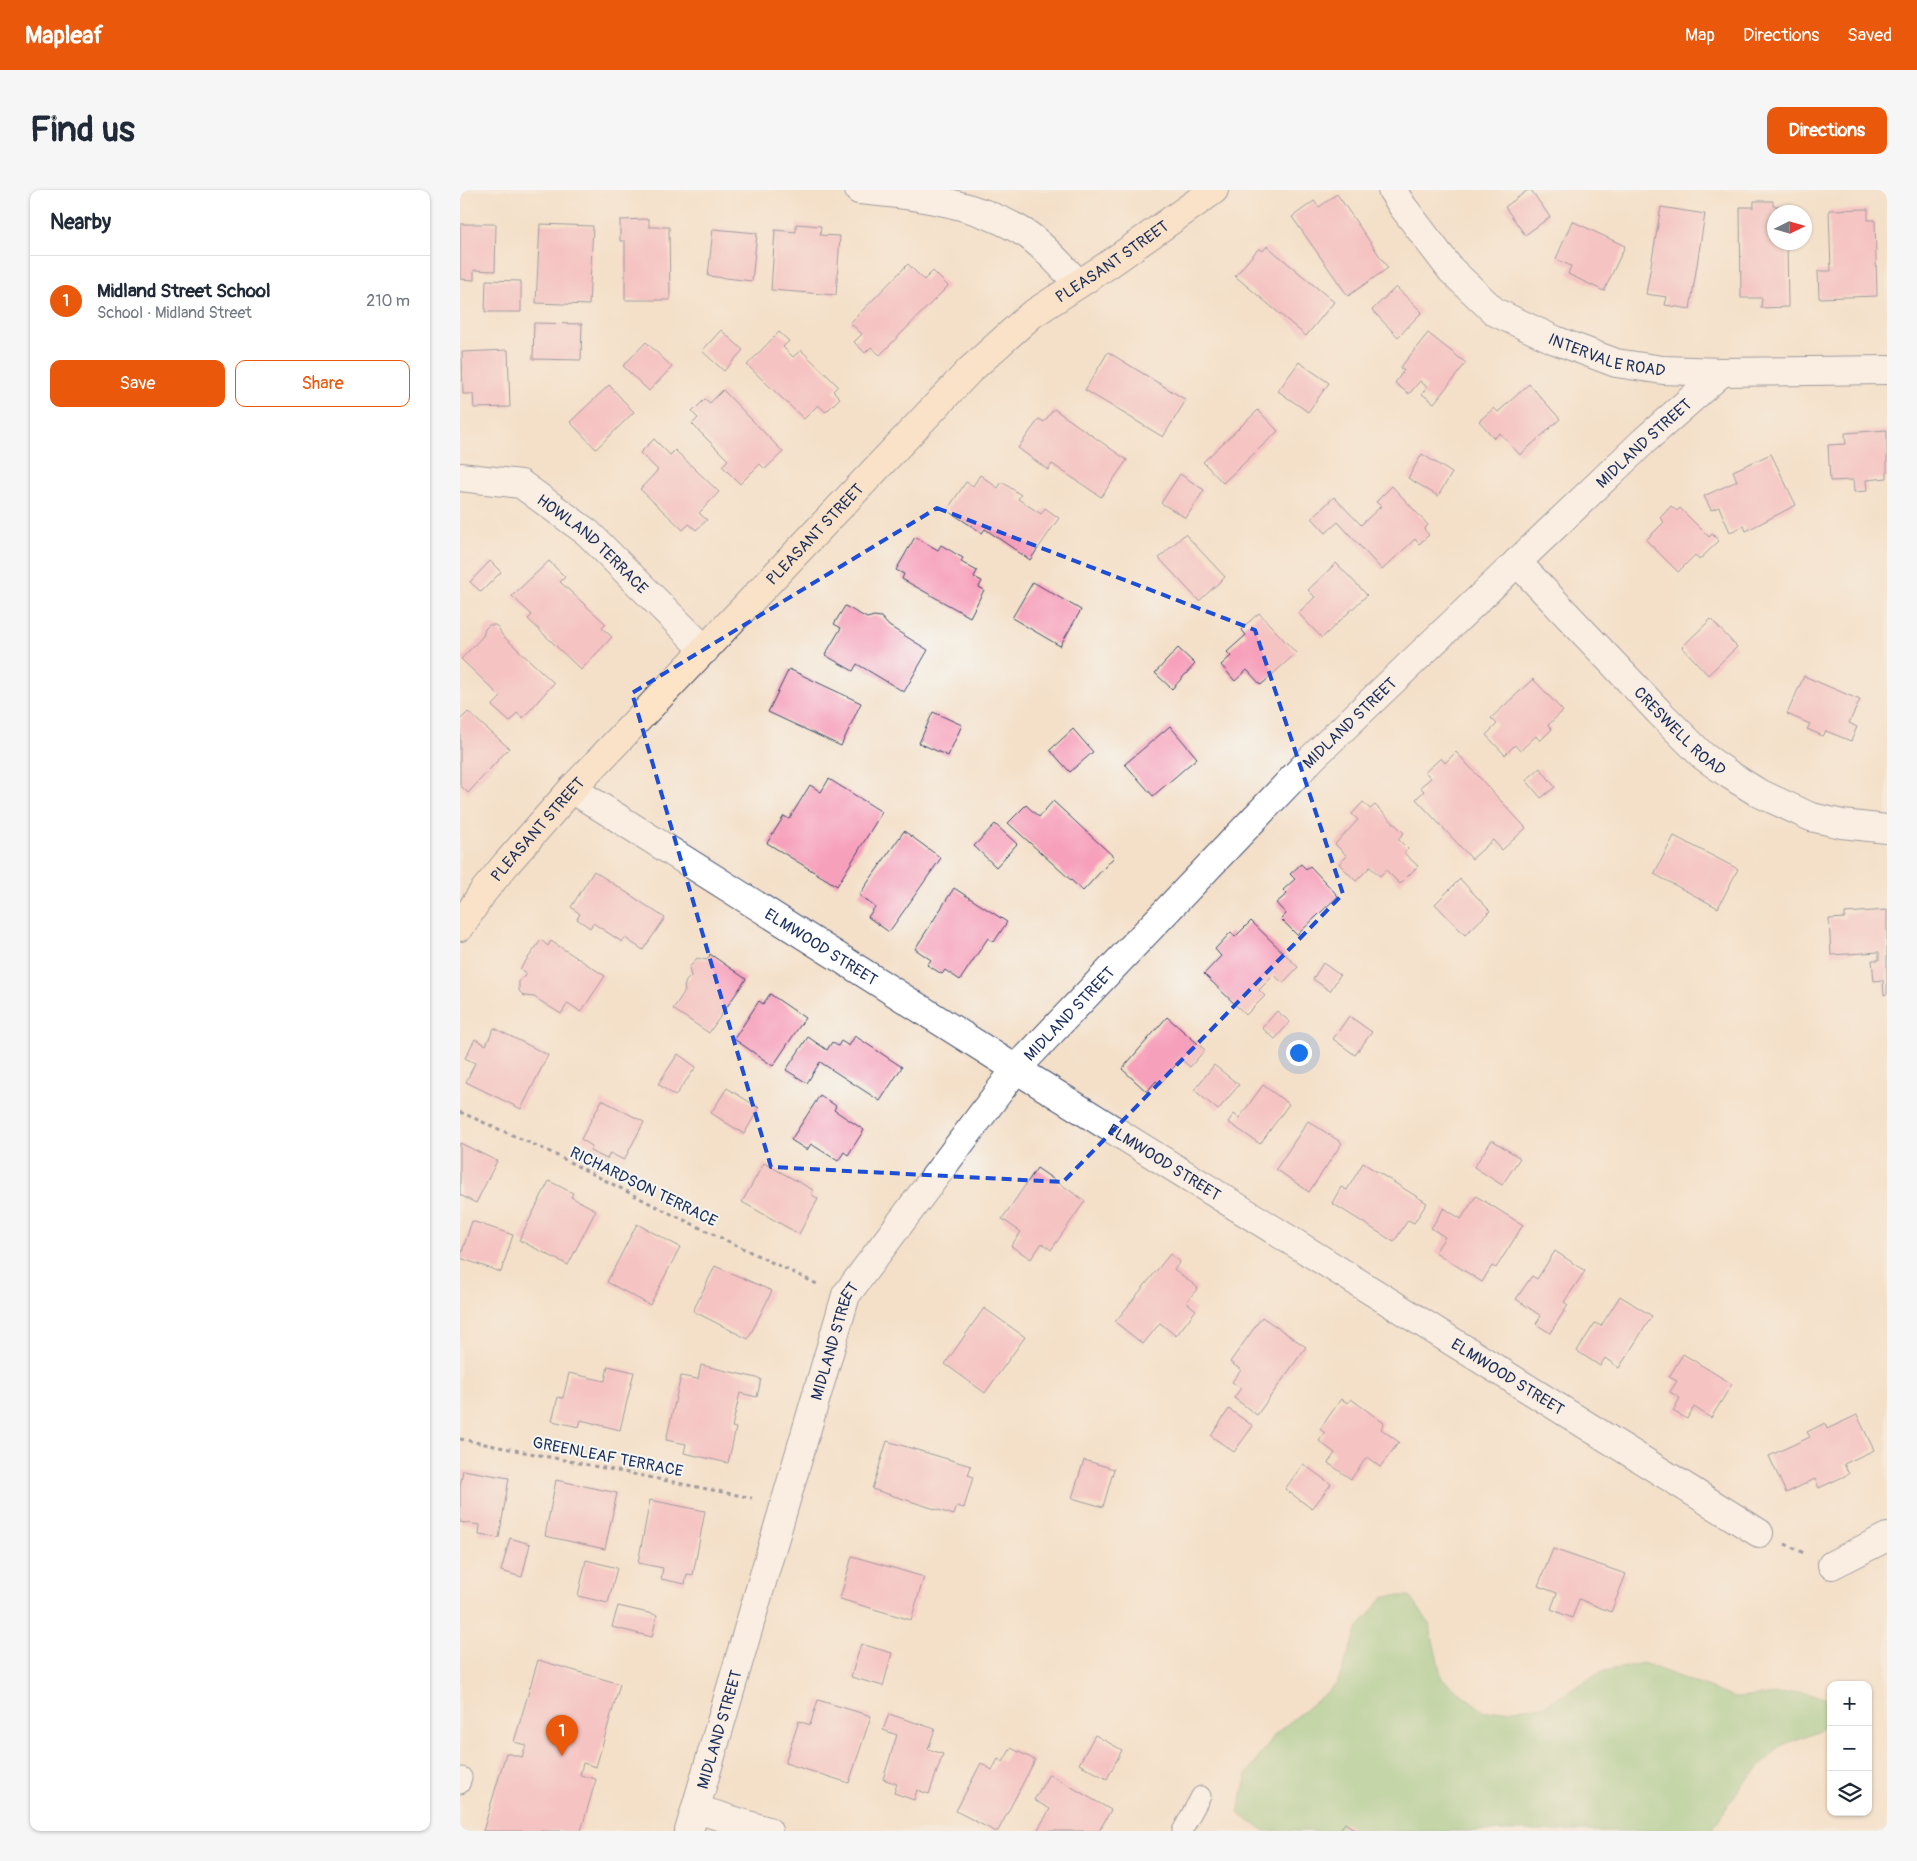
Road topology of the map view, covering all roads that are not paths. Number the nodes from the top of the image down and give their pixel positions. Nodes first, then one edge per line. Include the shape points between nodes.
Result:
1 (859, 190) edge
2 (1214, 190) edge
3 (1392, 190) edge
4 (1078, 283) junction
5 (1887, 370) edge
6 (1722, 372) junction
7 (460, 477) edge
8 (1517, 562) junction
9 (706, 650) junction
10 (572, 789) junction
11 (1887, 829) edge
12 (460, 927) edge
13 (1016, 1069) junction
14 (1759, 1533) road end
15 (1887, 1537) edge
16 (1832, 1565) road end
17 (1201, 1796) dead end
18 (692, 1820) edge
19 (768, 1831) edge
20 (1182, 1831) edge

1 - 4 street via 956,204 993,216 1029,236
2 - 4 main road, PLEASANT STREET
3 - 6 street, INTERVALE ROAD via 1451,270 1495,312 1616,363 1663,370
4 - 9 main road, PLEASANT STREET via 1030,315 969,371
5 - 6 street, INTERVALE ROAD
6 - 8 street, MIDLAND STREET
7 - 9 street, HOWLAND TERRACE via 521,484 588,533
8 - 11 street, CRESWELL ROAD via 1703,756 1757,792 1811,816 1842,824
8 - 13 street, MIDLAND STREET via 1313,756
9 - 10 main road, PLEASANT STREET
10 - 12 main road, PLEASANT STREET via 483,892
10 - 13 street, ELMWOOD STREET
13 - 14 street, ELMWOOD STREET
13 - 18 street, MIDLAND STREET via 846,1295
15 - 16 street
17 - 20 lane
18 - 19 street

